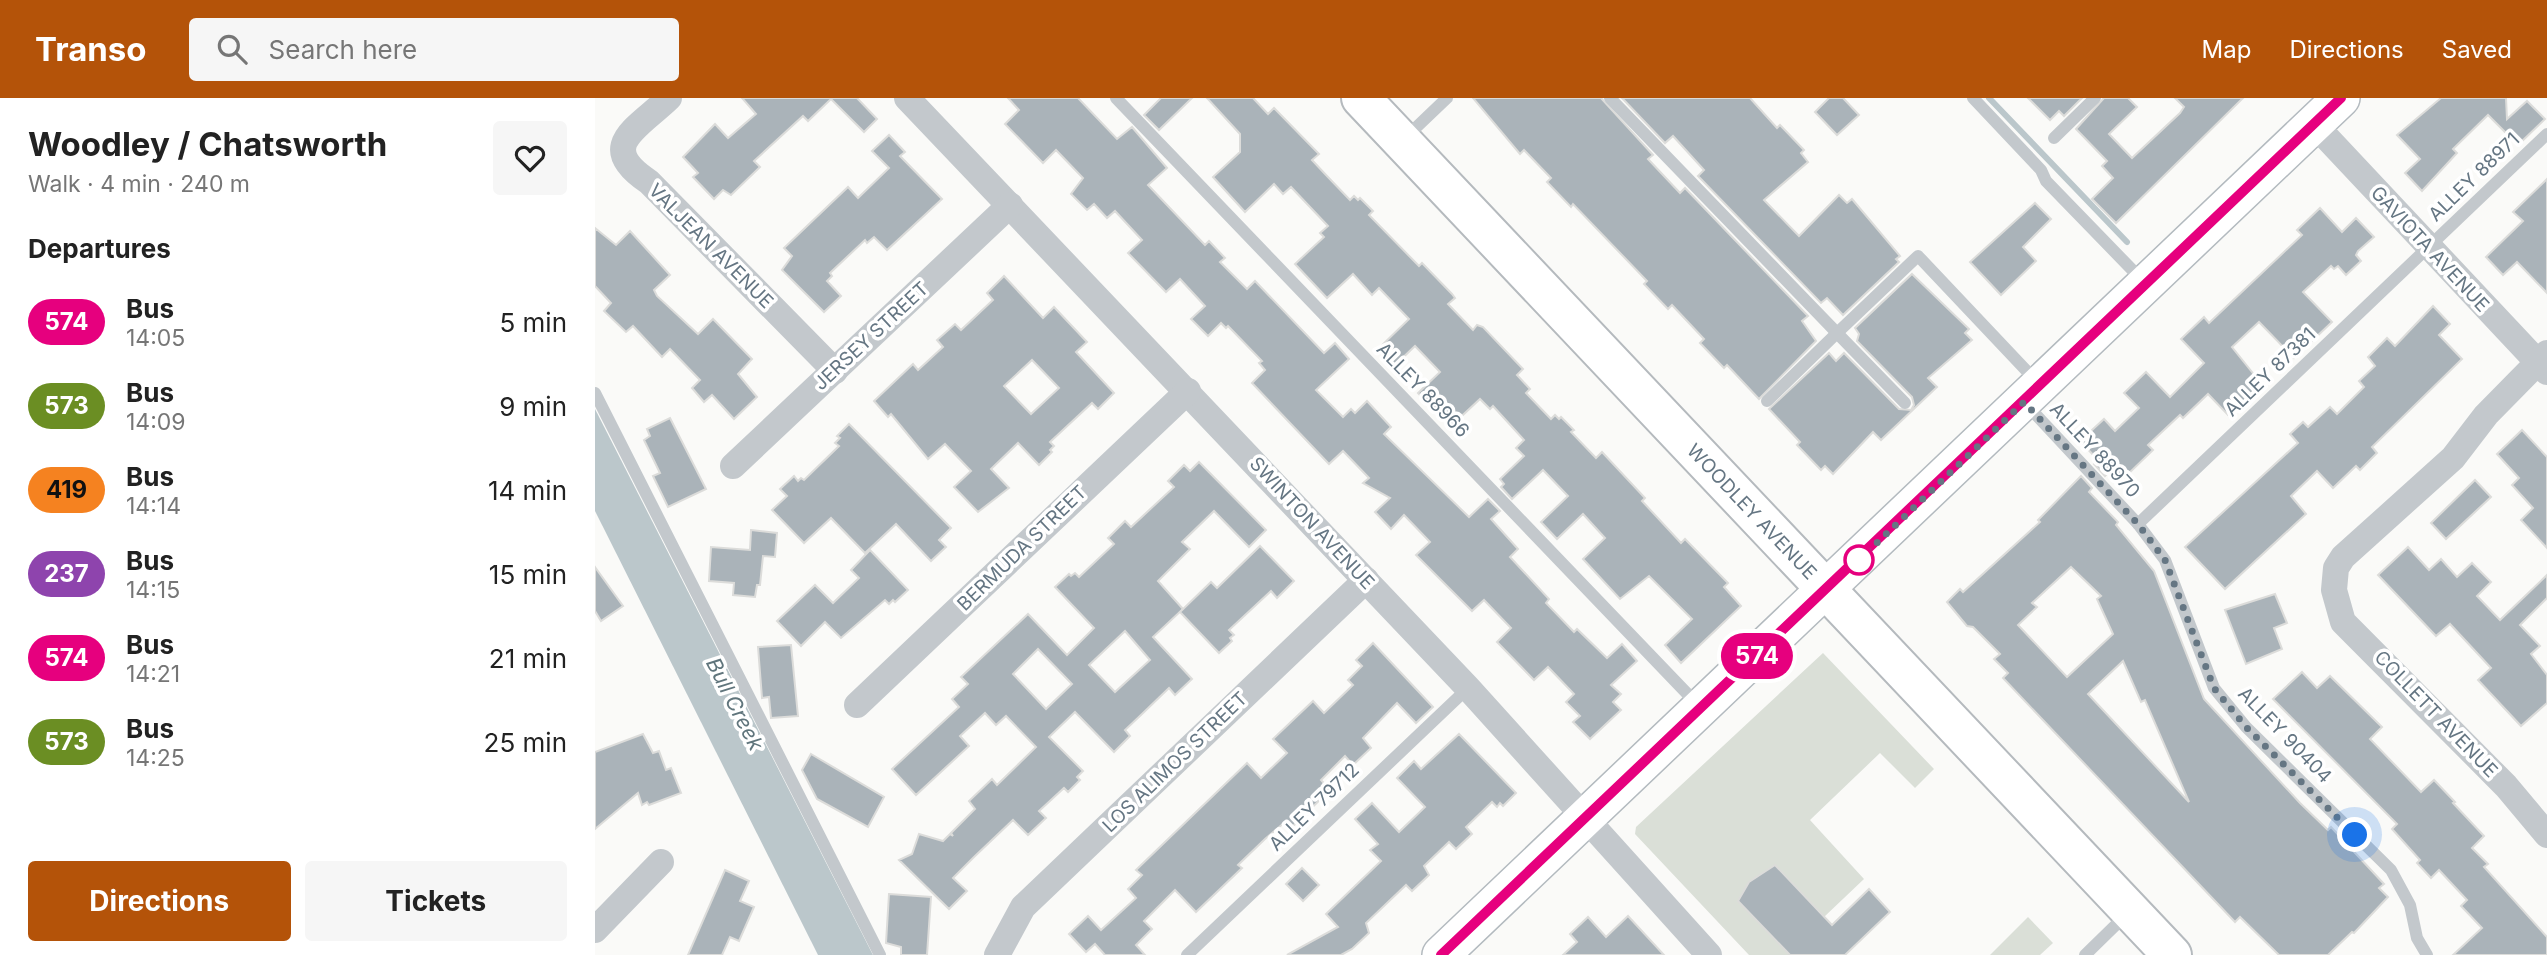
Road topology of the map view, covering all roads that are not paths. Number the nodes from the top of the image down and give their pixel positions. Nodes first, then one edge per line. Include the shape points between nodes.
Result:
1 (669, 98) edge
2 (907, 98) edge
3 (1117, 98) edge
4 (1361, 98) edge
5 (1447, 98) edge
6 (1611, 98) edge
7 (1973, 98) edge
8 (2095, 98) edge
9 (2341, 98) edge
10 (2315, 124) junction
11 (2547, 134) edge
12 (2054, 138) dead end
13 (1402, 141) junction
14 (1010, 205) junction
15 (2428, 247) junction
16 (2147, 285) junction
17 (1837, 333) junction
18 (2544, 362) edge
19 (835, 371) junction
20 (1188, 391) junction
21 (595, 393) edge
22 (2032, 394) junction
23 (1767, 401) dead end
24 (1905, 403) dead end
25 (733, 466) dead end
26 (2138, 524) junction
27 (1366, 580) junction
28 (1828, 589) junction
29 (1468, 688) junction
30 (857, 705) dead end
31 (1701, 709) junction
32 (1587, 817) junction
33 (2547, 835) edge
34 (660, 862) dead end
35 (2130, 911) junction
36 (595, 930) edge
37 (880, 955) edge
38 (997, 955) edge
39 (1187, 955) edge
40 (1441, 955) edge
41 (1710, 955) edge
42 (2085, 955) edge
43 (2172, 955) edge
44 (2427, 955) edge

1 - 19 street, VALJEAN AVENUE via 620,135 614,146 616,157 622,166 649,182
2 - 14 street, SWINTON AVENUE
3 - 31 lane, ALLEY 88966
4 - 13 main road, WOODLEY AVENUE
5 - 13 lane
6 - 17 lane
7 - 16 lane
8 - 12 lane
9 - 10 main road
10 - 15 street, GAVIOTA AVENUE
10 - 16 main road
11 - 15 lane, ALLEY 88971
13 - 28 main road, WOODLEY AVENUE
14 - 19 street, JERSEY STREET
14 - 20 street, SWINTON AVENUE
15 - 18 street, GAVIOTA AVENUE
15 - 26 lane, ALLEY 87381
16 - 22 main road
17 - 22 lane, ALLEY 88970 via 1917,256
17 - 23 lane
17 - 24 lane
18 - 33 street, COLLETT AVENUE via 2487,415 2453,458 2350,548 2336,568 2334,590 2338,611 2351,631 2506,786
19 - 25 street, JERSEY STREET
20 - 27 street, SWINTON AVENUE
20 - 30 street, BERMUDA STREET
21 - 37 lane
22 - 26 lane, ALLEY 88970
22 - 28 main road
26 - 44 lane, ALLEY 90404 via 2165,560 2214,688 2246,727 2391,870 2410,905 2417,938
27 - 29 street, SWINTON AVENUE
27 - 38 street, LOS ALIMOS STREET via 1023,907
28 - 31 main road
28 - 35 main road, WOODLEY AVENUE
29 - 32 street, SWINTON AVENUE
29 - 39 lane, ALLEY 79712
31 - 32 main road
32 - 40 main road
32 - 41 street, SWINTON AVENUE
34 - 36 street
35 - 42 lane
35 - 43 main road, WOODLEY AVENUE

